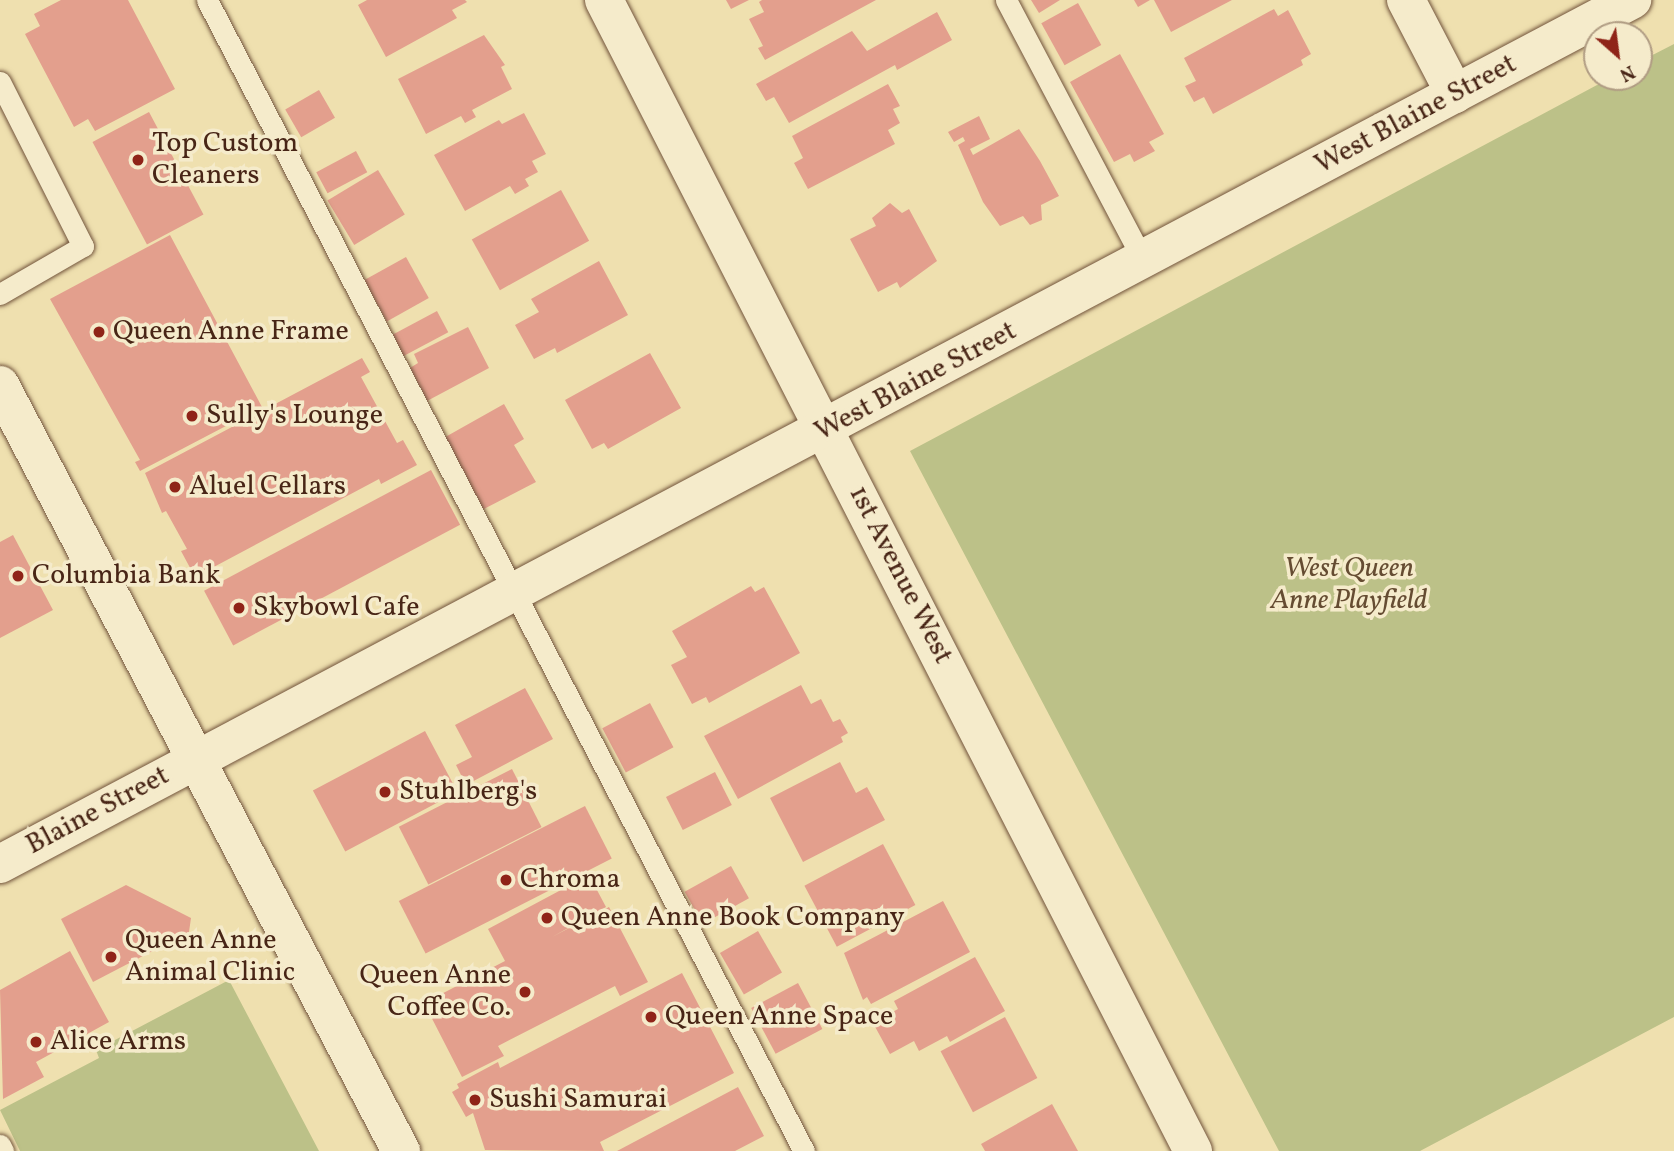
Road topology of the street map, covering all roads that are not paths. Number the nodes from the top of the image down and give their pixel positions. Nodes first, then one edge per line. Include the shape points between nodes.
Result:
1 (207, 0) edge
2 (604, 0) edge
3 (1006, 0) edge
4 (1406, 0) edge
5 (1632, 0) edge
6 (0, 82) edge
7 (1455, 94) junction
8 (1144, 262) junction
9 (0, 294) edge
10 (0, 385) edge
11 (826, 429) junction
12 (513, 592) junction
13 (197, 758) junction
14 (0, 864) edge
15 (0, 1145) edge
16 (3, 1151) edge
17 (401, 1151) edge
18 (804, 1151) edge
19 (1193, 1151) edge

1 - 12 lane
2 - 11 street, 1st Avenue West
3 - 8 lane
4 - 7 street
5 - 7 street, West Blaine Street
6 - 9 lane via 83,246
7 - 8 street, West Blaine Street
8 - 11 street, West Blaine Street
10 - 13 street
11 - 12 street, West Blaine Street
11 - 19 street, 1st Avenue West
12 - 13 street, West Blaine Street
12 - 18 lane
13 - 14 street, Blaine Street
13 - 17 street
15 - 16 lane

